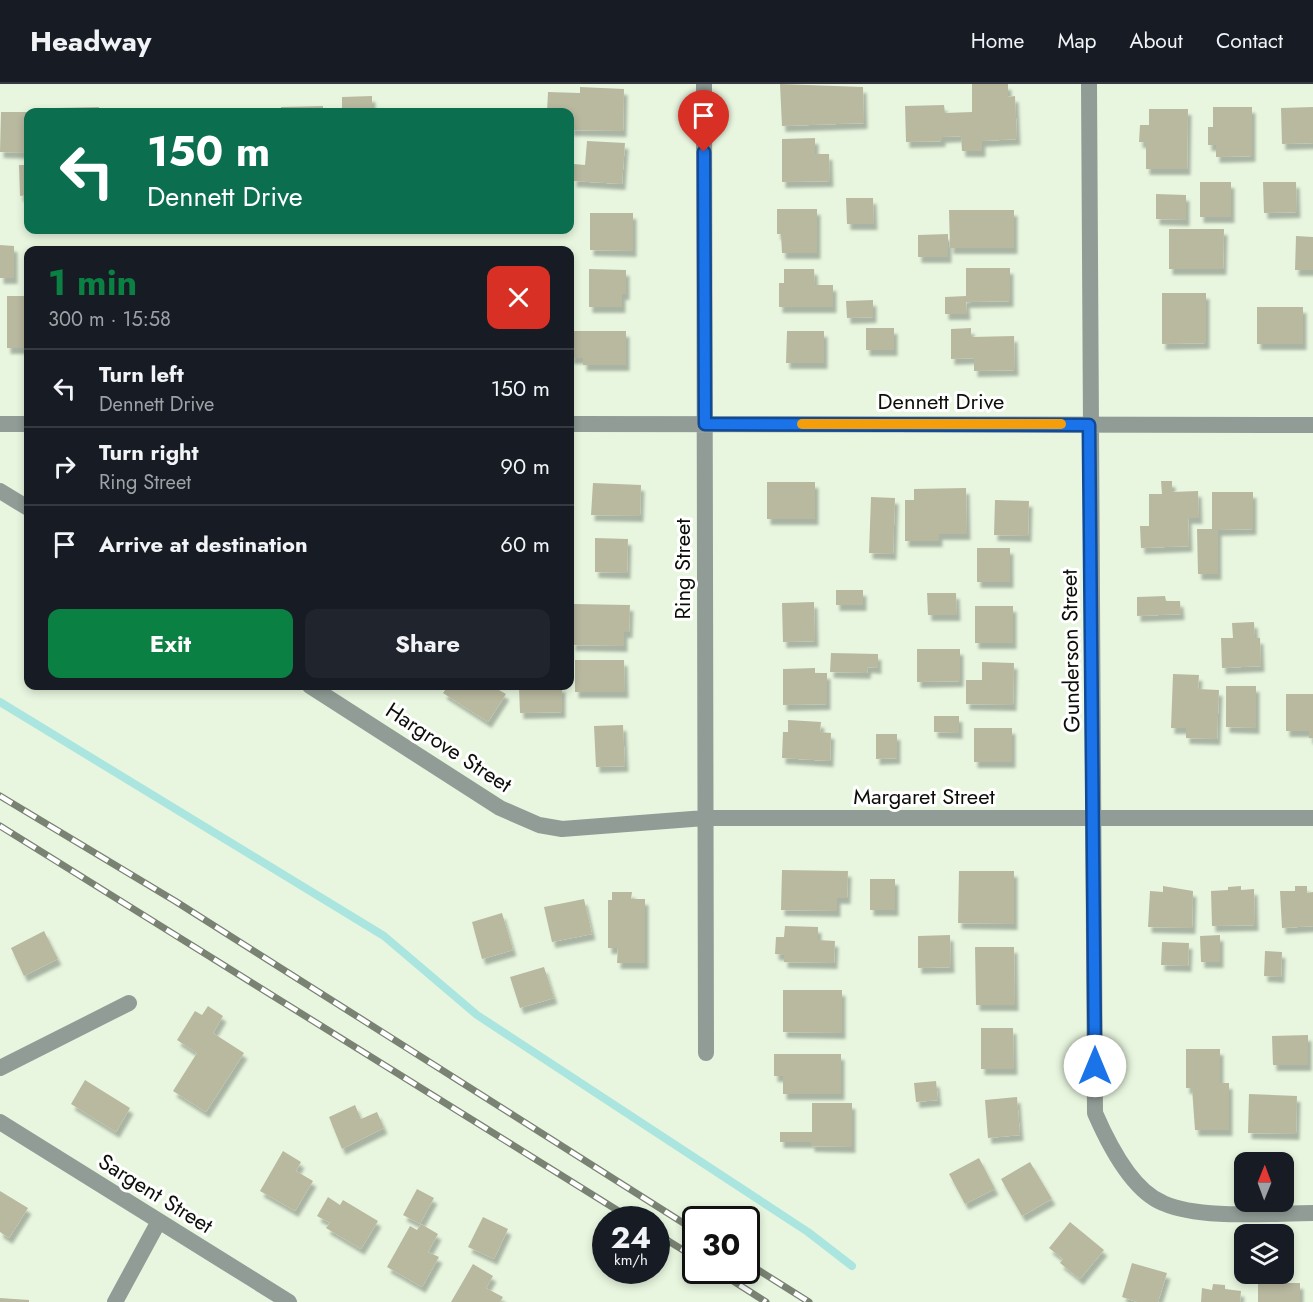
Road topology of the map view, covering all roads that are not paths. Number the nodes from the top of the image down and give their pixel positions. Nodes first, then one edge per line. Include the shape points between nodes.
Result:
1 (704, 84) edge
2 (1089, 84) edge
3 (0, 424) edge
4 (24, 424) edge
5 (574, 424) edge
6 (705, 424) junction
7 (1089, 425) junction
8 (1313, 425) edge
9 (0, 490) edge
10 (24, 505) edge
11 (316, 690) edge
12 (705, 818) junction
13 (1313, 818) edge
14 (1094, 819) junction
15 (535, 824) joint
16 (129, 1003) dead end
17 (706, 1053) dead end
18 (0, 1068) edge
19 (0, 1122) edge
20 (1313, 1213) edge
21 (159, 1221) junction
22 (115, 1302) edge
23 (289, 1302) edge

1 - 6 street, Ring Street
2 - 7 street, Gunderson Street
3 - 4 street
5 - 6 street, Dennett Drive
6 - 7 street, Dennett Drive
6 - 12 street, Ring Street
7 - 8 street, Dennett Drive
7 - 14 street, Gunderson Street
9 - 10 street
11 - 15 street, Hargrove Street via 500,808
12 - 14 street, Margaret Street
12 - 15 street, Margaret Street via 562,829
12 - 17 street, Ring Street
13 - 14 street, Margaret Street
14 - 20 street, Gunderson Street via 1095,1113 1110,1147 1128,1173 1154,1197 1175,1207 1217,1214
16 - 18 street
19 - 21 street, Sargent Street
21 - 22 street
21 - 23 street, Sargent Street

